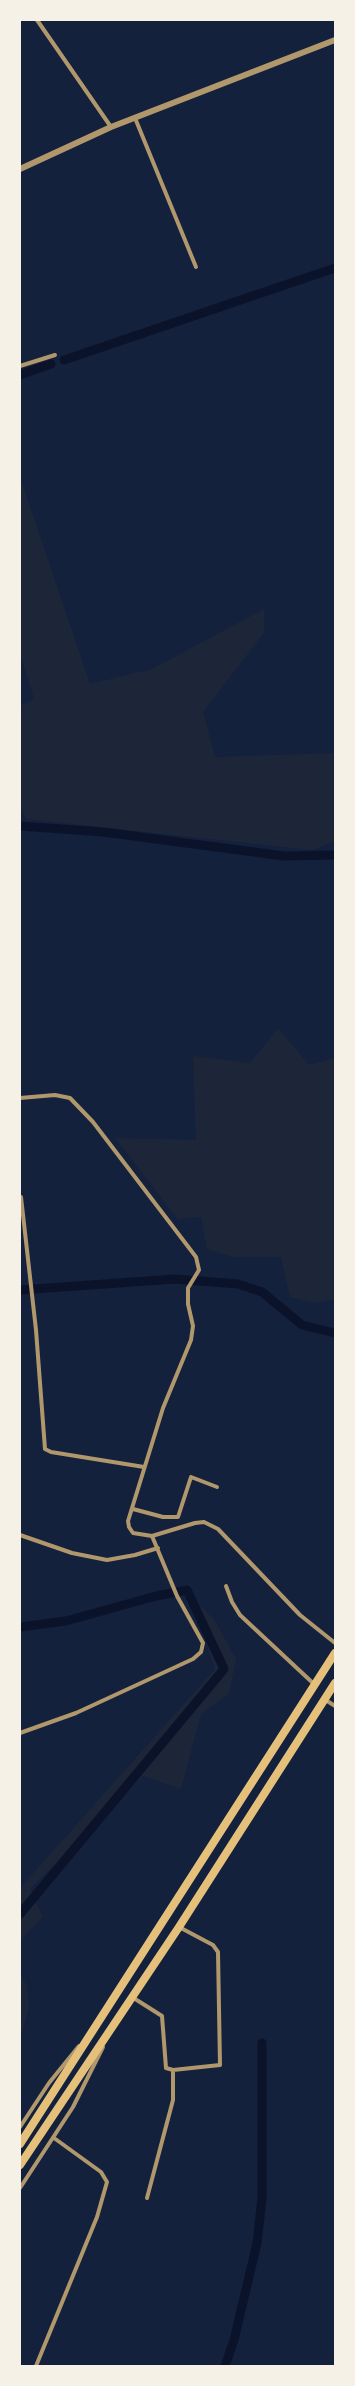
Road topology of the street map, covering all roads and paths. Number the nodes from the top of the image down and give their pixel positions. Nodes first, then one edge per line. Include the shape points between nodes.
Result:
1 (37, 20) edge
2 (335, 40) edge
3 (135, 118) junction
4 (111, 127) junction
5 (20, 169) edge
6 (196, 267) dead end
7 (55, 355) dead end
8 (20, 366) edge
9 (20, 1098) edge
10 (21, 1198) dead end
11 (144, 1467) junction
12 (217, 1487) dead end
13 (134, 1509) junction
14 (178, 1518) junction
15 (178, 1528) junction
16 (20, 1535) edge
17 (152, 1536) junction
18 (158, 1548) junction
19 (226, 1586) dead end
20 (335, 1643) edge
21 (335, 1653) edge
22 (335, 1683) edge
23 (315, 1685) junction
24 (324, 1698) junction
25 (335, 1706) edge
26 (20, 1733) edge
27 (179, 1927) junction
28 (131, 1997) junction
29 (103, 2016) junction
30 (115, 2023) junction
31 (173, 2070) junction
32 (20, 2126) edge
33 (54, 2138) junction
34 (20, 2144) edge
35 (20, 2165) edge
36 (20, 2188) edge
37 (147, 2198) dead end
38 (36, 2366) edge

1 - 4 street
2 - 3 street
3 - 4 street
3 - 6 street
4 - 5 street
7 - 8 street
9 - 11 street via 55,1095 70,1098 93,1122 196,1257 199,1270 188,1288 192,1326 190,1340 163,1408
10 - 11 street via 36,1330 45,1449
11 - 13 street
12 - 14 street via 191,1477
13 - 14 street via 163,1517
13 - 17 street via 128,1521 129,1527 134,1533
14 - 15 street
15 - 17 street
15 - 20 street via 204,1522 218,1529 300,1615
16 - 18 street via 72,1553 107,1560
17 - 18 street
18 - 26 street via 177,1596 203,1643 202,1652 193,1659 76,1713
19 - 23 street via 240,1615
21 - 23 main road
22 - 24 main road
23 - 29 main road
24 - 25 street
24 - 27 main road
27 - 28 main road
27 - 31 street via 213,1945 218,1952 220,2065
28 - 30 main road
28 - 31 street via 161,2014 165,2066
29 - 32 street via 49,2083
29 - 34 main road
30 - 33 street via 73,2107
30 - 35 main road
31 - 37 street via 173,2100 162,2150
33 - 36 street
33 - 38 street via 101,2172 107,2182 97,2216

